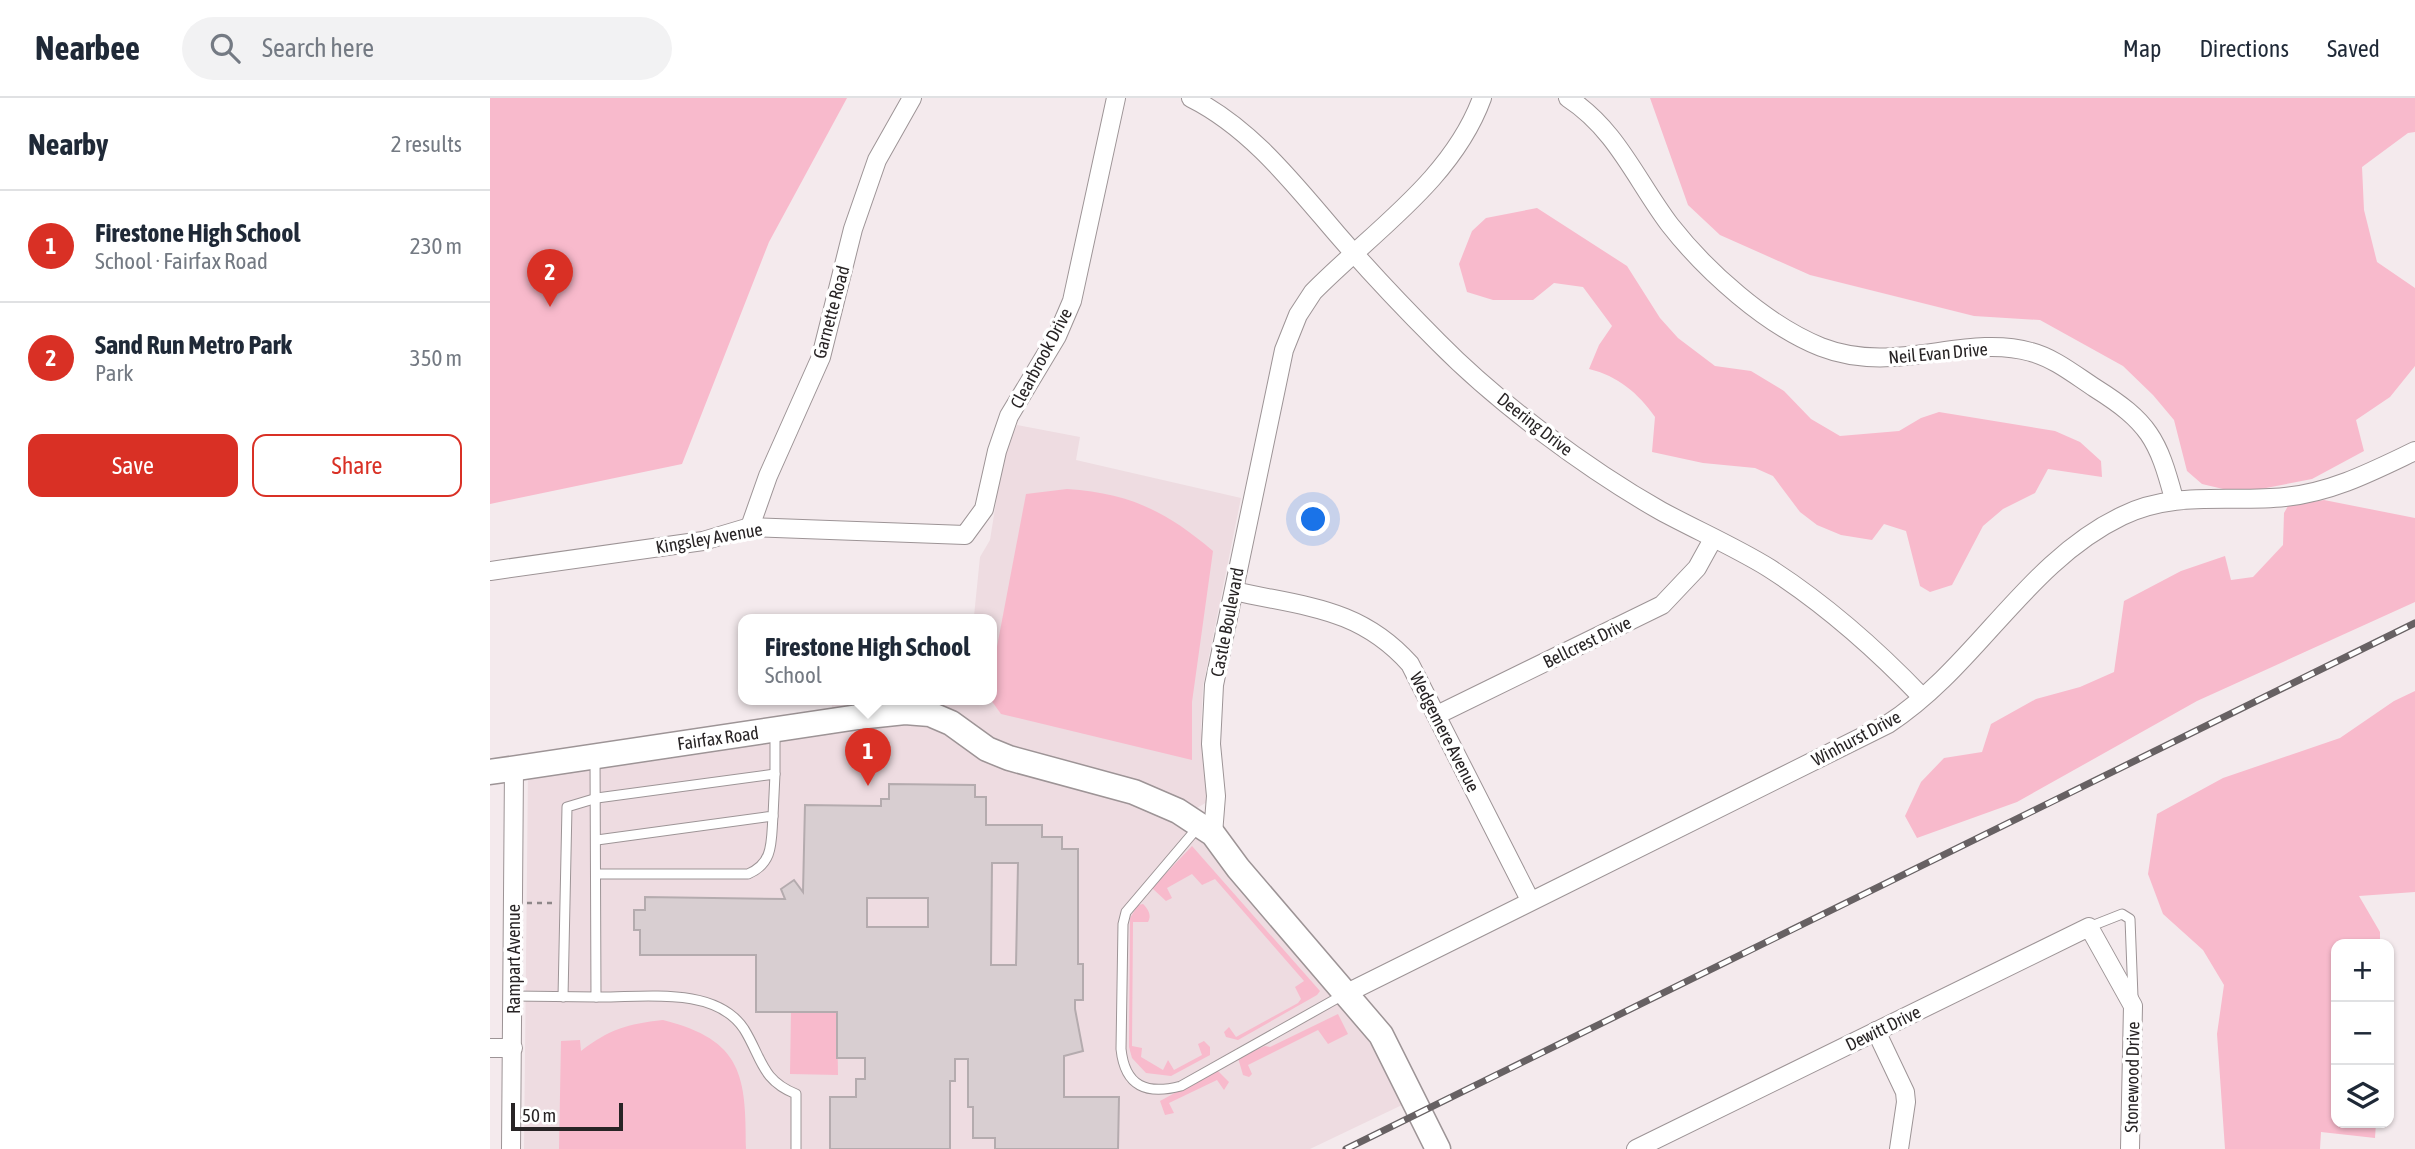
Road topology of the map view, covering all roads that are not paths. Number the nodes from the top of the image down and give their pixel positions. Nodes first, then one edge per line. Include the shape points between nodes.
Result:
1 (912, 98) edge
2 (1116, 98) edge
3 (1191, 98) edge
4 (1482, 98) edge
5 (1568, 98) edge
6 (1353, 252) junction
7 (2415, 451) edge
8 (2174, 499) junction
9 (750, 527) junction
10 (930, 534) joint
11 (1713, 539) junction
12 (490, 571) edge
13 (1234, 591) junction
14 (1922, 697) junction
15 (931, 707) edge
16 (1437, 715) junction
17 (775, 730) junction
18 (594, 756) junction
19 (502, 770) edge
20 (775, 774) junction
21 (597, 798) junction
22 (773, 816) junction
23 (1207, 829) junction
24 (597, 841) junction
25 (597, 874) junction
26 (1530, 900) junction
27 (2130, 919) joint
28 (2089, 927) junction
29 (1347, 993) junction
30 (513, 996) junction
31 (563, 997) junction
32 (596, 997) junction
33 (2133, 1006) junction
34 (1876, 1031) junction
35 (490, 1048) edge
36 (513, 1048) junction
37 (511, 1149) edge
38 (796, 1149) edge
39 (1438, 1149) edge
40 (1636, 1149) edge
41 (1899, 1149) edge
42 (2130, 1149) edge

1 - 9 street, Garnette Road via 877,160 853,229 821,357
2 - 10 street, Clearbrook Drive via 1072,301 1007,421 984,509 965,535
3 - 6 street, Deering Drive via 1248,136
4 - 6 street, Castle Boulevard via 1462,141 1443,166
5 - 8 street, Neil Evan Drive via 1608,131 1670,225 1690,247 1773,321 1823,348 1872,358 2006,348 2043,356 2137,417 2160,451
6 - 11 street, Deering Drive via 1460,363 1563,447
6 - 13 street, Castle Boulevard via 1313,292 1284,350
7 - 8 street, Winhurst Drive via 2366,475 2313,493
8 - 14 street, Winhurst Drive via 2134,510 2087,538 2016,600
9 - 10 street, Kingsley Avenue
9 - 12 street, Kingsley Avenue via 703,541
11 - 14 street, Deering Drive via 1768,568 1854,631
11 - 16 street, Bellcrest Drive via 1697,568 1661,605
13 - 16 street, Wedgemere Avenue via 1335,614 1370,628 1410,664
13 - 23 street, Castle Boulevard via 1212,709 1216,796
14 - 26 street, Winhurst Drive via 1888,724
15 - 17 street, Fairfax Road via 857,713
15 - 23 street, Fairfax Road via 987,748 1009,758 1134,792
16 - 26 street, Wedgemere Avenue
17 - 18 street, Fairfax Road
17 - 20 lane
18 - 19 street, Fairfax Road
18 - 21 lane
19 - 30 street, Rampart Avenue
20 - 21 lane
20 - 22 lane
21 - 24 lane
21 - 31 lane via 574,803 565,812
22 - 24 lane
22 - 25 lane via 769,858 761,869 748,874
23 - 29 street
23 - 29 lane via 1126,912 1122,1063 1137,1084 1155,1090 1181,1086
24 - 25 lane
25 - 32 lane
26 - 29 street, Winhurst Drive
27 - 28 lane, Dewitt Drive via 2122,914
27 - 33 lane, Stonewood Drive
28 - 33 street, Stonewood Drive
28 - 34 street, Dewitt Drive
29 - 39 street via 1381,1035
30 - 31 lane
30 - 36 street, Rampart Avenue
31 - 32 lane
32 - 38 lane via 695,999 721,1008 743,1027 764,1070 778,1087 796,1094
33 - 42 street, Stonewood Drive
34 - 40 street, Dewitt Drive
34 - 41 street via 1905,1091
35 - 36 street
36 - 37 street, Rampart Avenue

